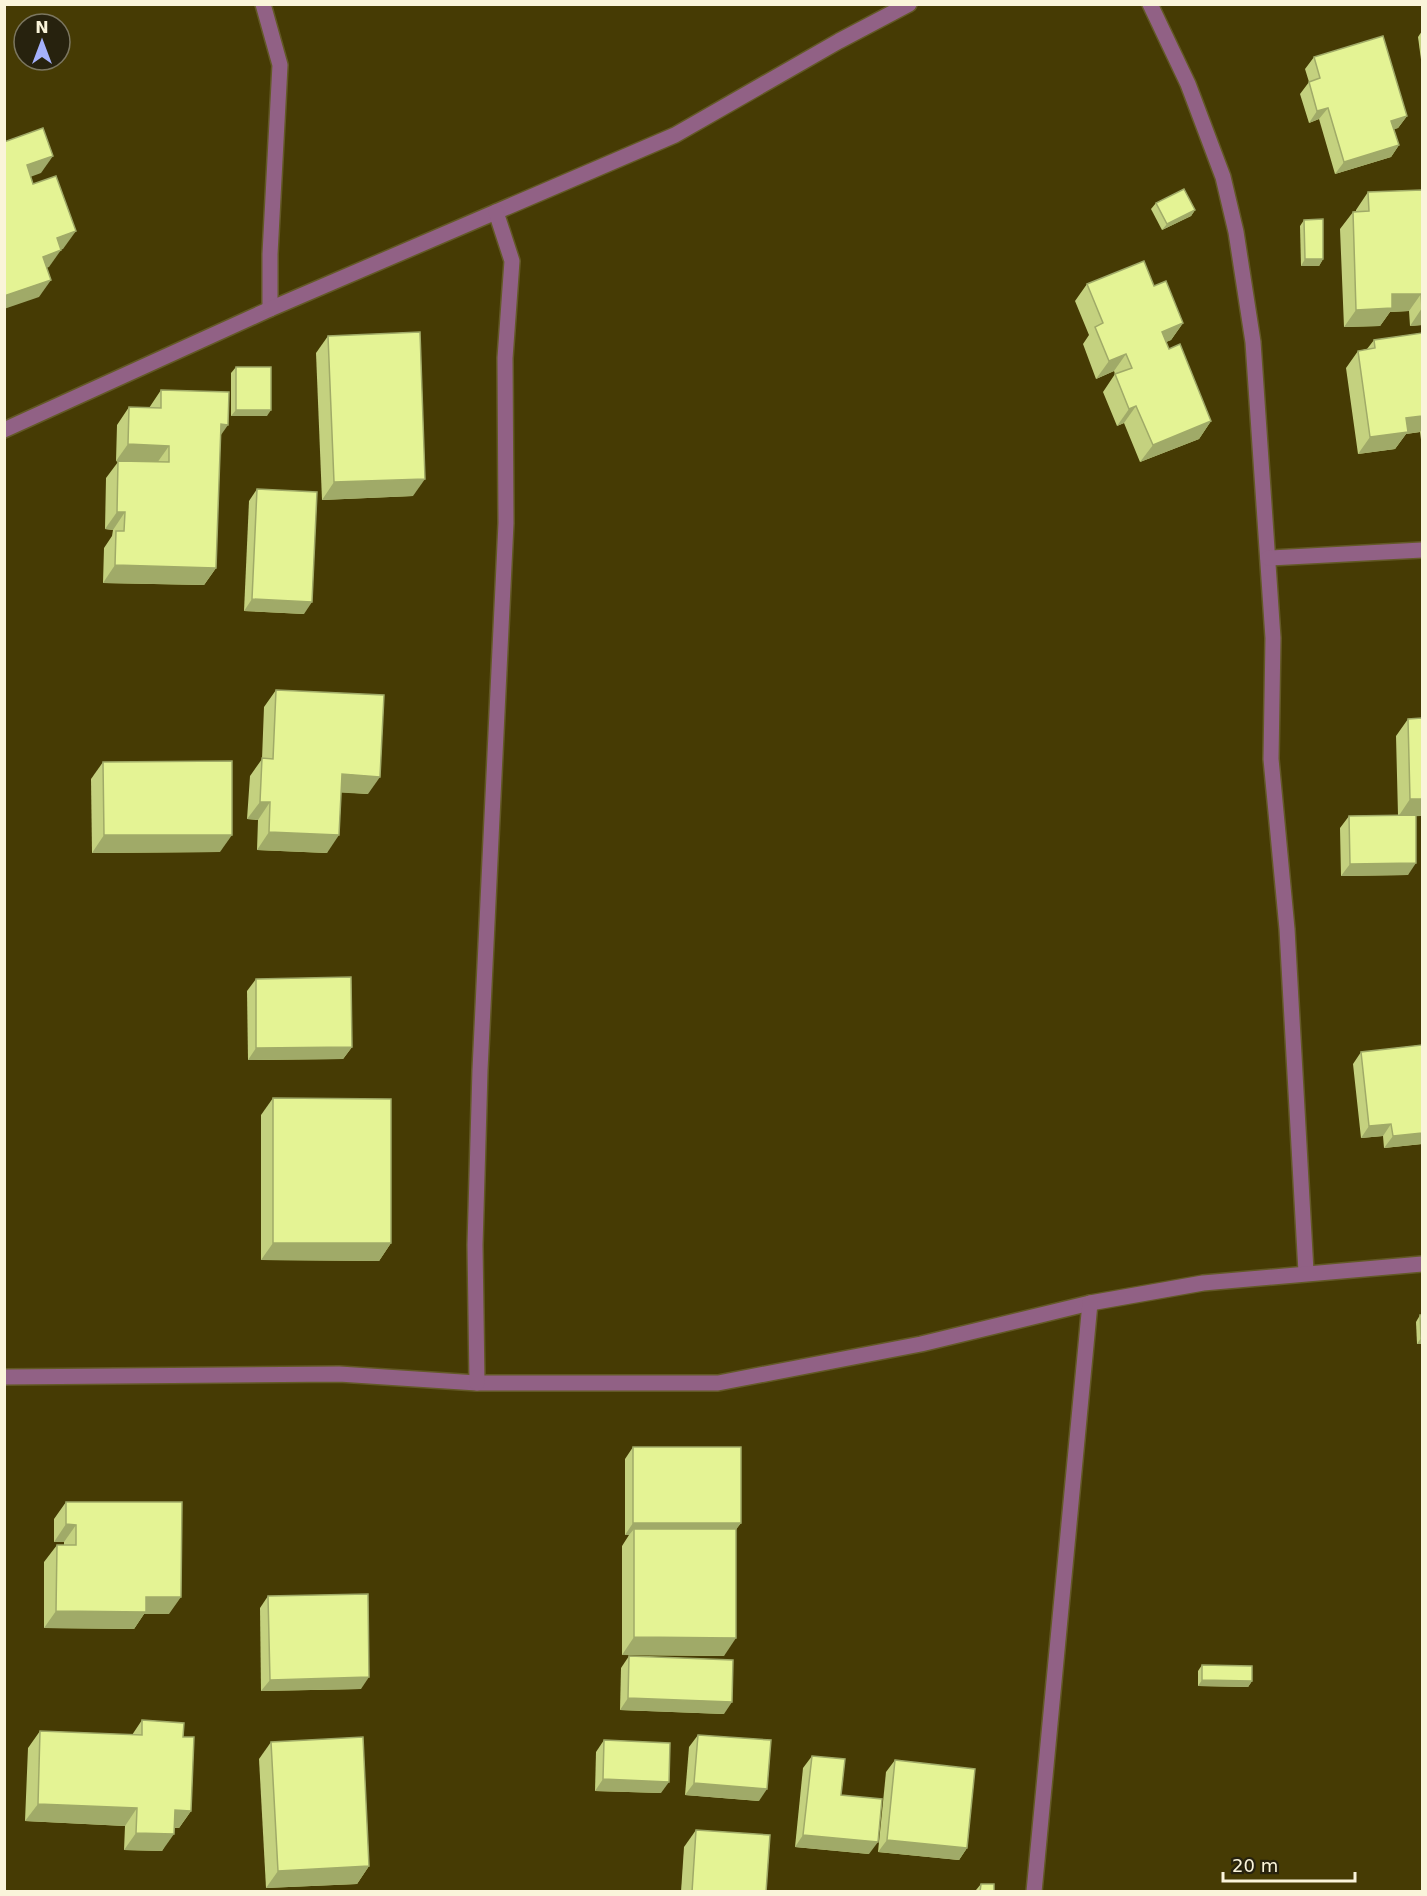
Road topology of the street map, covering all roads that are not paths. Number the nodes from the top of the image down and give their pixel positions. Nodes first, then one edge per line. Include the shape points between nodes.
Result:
1 (263, 4) edge
2 (909, 4) edge
3 (1150, 4) edge
4 (496, 212) junction
5 (270, 309) junction
6 (4, 430) edge
7 (1422, 550) edge
8 (1268, 558) junction
9 (1422, 1264) edge
10 (1306, 1272) junction
11 (1090, 1303) junction
12 (4, 1377) edge
13 (477, 1383) junction
14 (1034, 1892) edge

1 - 5 street via 280,65
2 - 4 street via 675,135
3 - 8 street via 1188,84 1222,177 1236,232 1252,342
4 - 5 street
4 - 13 street via 512,261 505,358 506,535 480,1070 475,1245
5 - 6 street
7 - 8 street
8 - 10 street via 1273,638 1271,759 1287,929
9 - 10 street
10 - 11 street via 1203,1283
11 - 13 street via 921,1344 718,1383
11 - 14 street
12 - 13 street via 339,1374

